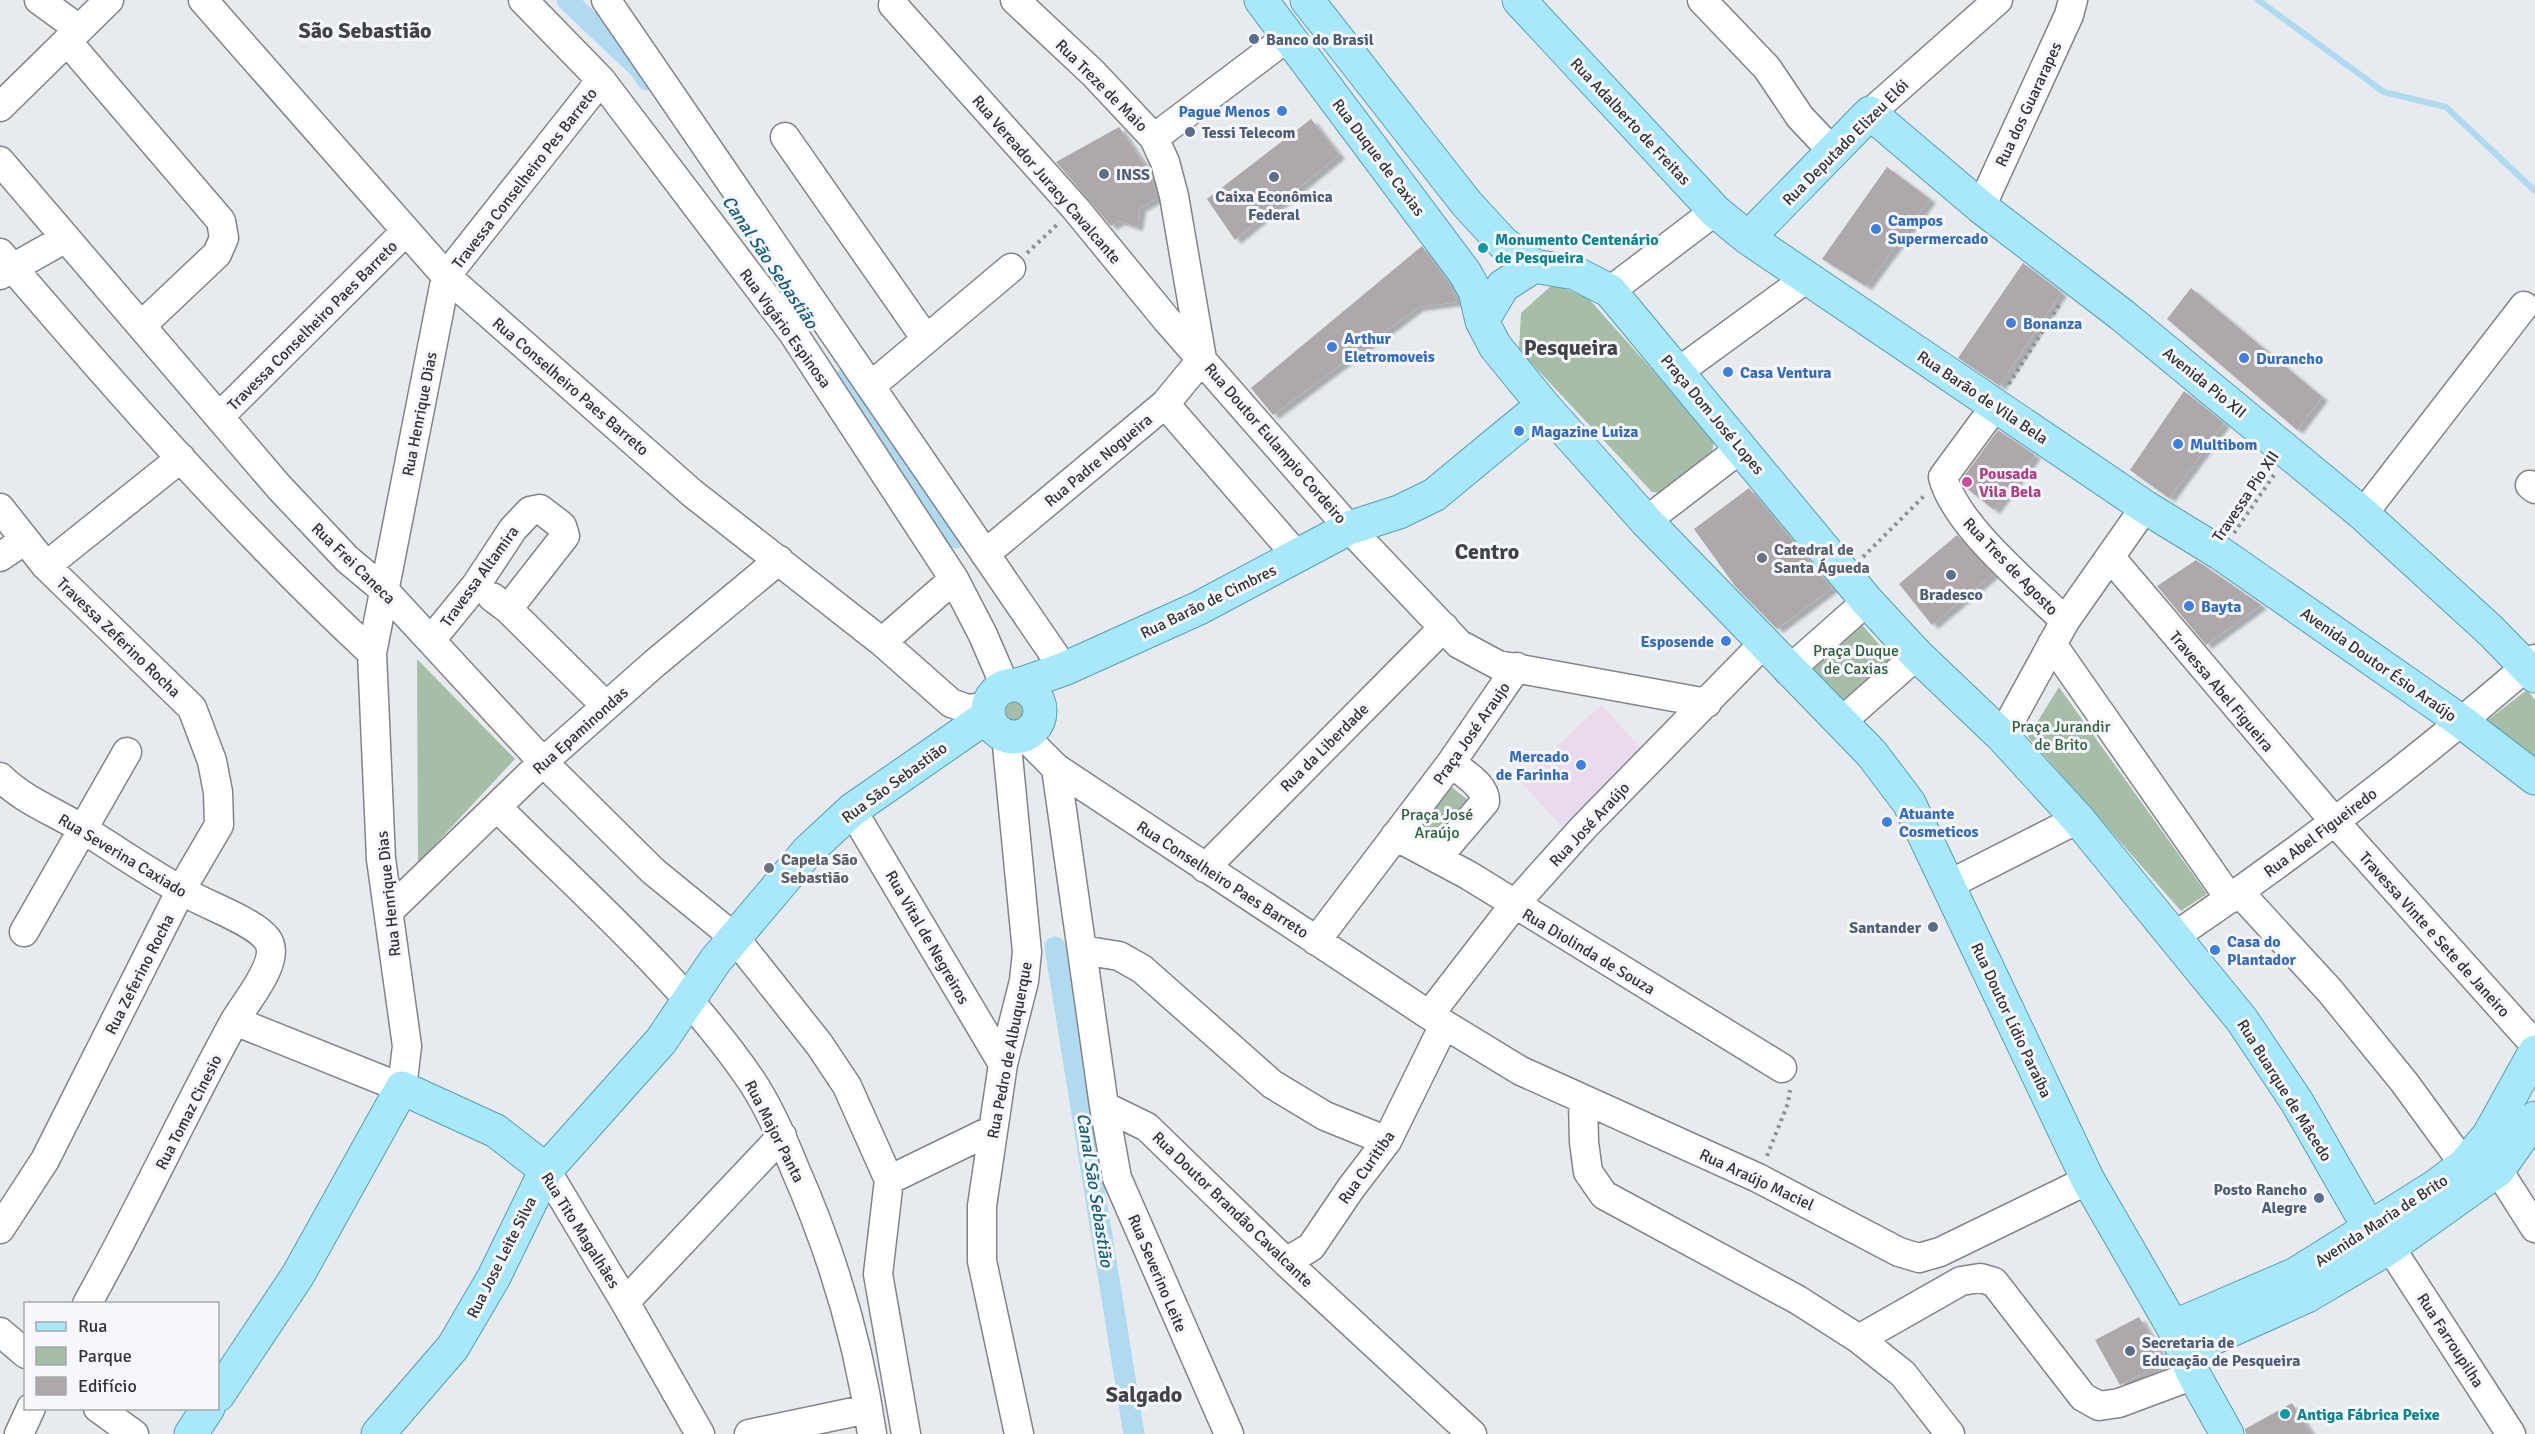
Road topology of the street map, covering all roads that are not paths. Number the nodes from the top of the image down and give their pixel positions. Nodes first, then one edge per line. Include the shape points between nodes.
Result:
1 (39, 0) edge
2 (109, 0) edge
3 (203, 0) edge
4 (523, 0) edge
5 (607, 0) edge
6 (894, 0) edge
7 (1261, 0) edge
8 (1307, 0) edge
9 (1702, 0) edge
10 (1998, 0) edge
11 (2073, 0) edge
12 (1019, 1) edge
13 (1530, 4) edge
14 (73, 35) junction
15 (1289, 36) junction
16 (601, 80) junction
17 (0, 107) edge
18 (1870, 113) junction
19 (785, 137) dead end
20 (1154, 138) junction
21 (1833, 152) junction
22 (0, 161) edge
23 (1981, 207) junction
24 (1715, 211) junction
25 (405, 232) junction
26 (66, 238) junction
27 (1748, 238) junction
28 (4, 265) edge
29 (1534, 266) junction
30 (1011, 268) road end
31 (446, 276) junction
32 (1807, 278) junction
33 (1610, 291) junction
34 (2524, 306) dead end
35 (1482, 321) junction
36 (142, 325) junction
37 (926, 339) junction
38 (1202, 358) junction
39 (1678, 372) junction
40 (872, 385) junction
41 (1165, 404) junction
42 (1543, 405) junction
43 (1996, 405) junction
44 (219, 417) junction
45 (1740, 449) junction
46 (181, 458) junction
47 (2145, 507) junction
48 (0, 508) edge
49 (2363, 513) junction
50 (1646, 521) junction
51 (1350, 528) junction
52 (24, 540) junction
53 (2220, 553) joint
54 (985, 554) junction
55 (1298, 556) junction
56 (0, 557) edge
57 (2111, 558) junction
58 (779, 560) junction
59 (46, 566) junction
60 (954, 579) junction
61 (476, 585) junction
62 (384, 590) junction
63 (1867, 601) junction
64 (508, 609) junction
65 (1443, 627) junction
66 (2059, 632) junction
67 (431, 640) junction
68 (882, 642) junction
69 (1763, 644) junction
70 (372, 653) junction
71 (1917, 655) junction
72 (1517, 667) junction
73 (2532, 667) edge
74 (1064, 669) junction
75 (1788, 671) junction
76 (1707, 703) junction
77 (606, 706) junction
78 (192, 708) joint
79 (1010, 710) junction
80 (2462, 722) junction
81 (1840, 723) junction
82 (2002, 736) junction
83 (127, 752) dead end
84 (543, 762) junction
85 (1452, 763) junction
86 (1056, 768) junction
87 (0, 777) edge
88 (2535, 778) edge
89 (498, 808) junction
90 (852, 810) junction
91 (2078, 819) junction
92 (2335, 822) junction
93 (82, 828) junction
94 (1395, 836) junction
95 (1437, 858) junction
96 (1205, 868) junction
97 (1948, 885) junction
98 (181, 890) junction
99 (2235, 895) junction
100 (1514, 905) junction
101 (390, 910) junction
102 (251, 926) joint
103 (24, 932) dead end
104 (2174, 937) junction
105 (735, 938) junction
106 (1316, 940) junction
107 (1082, 950) junction
108 (690, 999) junction
109 (235, 1020) junction
110 (1436, 1020) junction
111 (2535, 1044) edge
112 (2535, 1052) edge
113 (1003, 1064) junction
114 (1782, 1068) road end
115 (402, 1088) junction
116 (1582, 1100) junction
117 (1104, 1106) junction
118 (2535, 1118) edge
119 (992, 1130) junction
120 (782, 1137) junction
121 (1387, 1141) junction
122 (546, 1170) junction
123 (2481, 1173) junction
124 (889, 1180) junction
125 (2088, 1180) junction
126 (2535, 1228) edge
127 (0, 1229) edge
128 (2381, 1243) junction
129 (1287, 1262) junction
130 (88, 1302) edge
131 (625, 1302) junction
132 (0, 1332) edge
133 (1859, 1339) junction
134 (2184, 1351) junction
135 (24, 1352) edge
136 (219, 1394) edge
137 (30, 1410) edge
138 (101, 1410) edge
139 (207, 1410) edge
140 (870, 1422) edge
141 (19, 1434) edge
142 (134, 1434) edge
143 (191, 1434) edge
144 (378, 1434) edge
145 (700, 1434) edge
146 (749, 1434) edge
147 (906, 1434) edge
148 (1019, 1434) edge
149 (1229, 1434) edge
150 (1472, 1434) edge
151 (1950, 1434) edge
152 (2227, 1434) edge
153 (2511, 1434) edge

1 - 14 street
2 - 14 street
3 - 25 street, Rua Conselheiro Paes Barreto
4 - 16 street, Rua Vigário Espinosa
5 - 40 street
6 - 38 street, Rua Vereador Juracy Cavalcante via 893,5 1075,208
7 - 15 main road, Rua Duque de Caxias
8 - 29 main road via 1467,204 1503,243
9 - 21 street via 1767,68 1800,117
10 - 18 street, Rua Deputado Elizeu Elói
11 - 23 street, Rua dos Guararapes via 2070,15
12 - 20 street, Rua Treze de Maio
13 - 24 main road, Rua Adalberto de Freitas
14 - 17 street
14 - 36 street via 138,126 221,221 224,237 217,254
15 - 20 street
15 - 35 main road, Rua Duque de Caxias via 1465,273 1475,291
16 - 31 street, Travessa Conselheiro Pes Barreto
16 - 60 street, Rua Vigário Espinosa via 793,333
18 - 21 main road, Rua Deputado Elizeu Elói
18 - 23 main road, Avenida Pio XII
19 - 37 street
20 - 38 street, Rua Treze de Maio via 1174,196
21 - 27 main road, Rua Deputado Elizeu Elói
22 - 26 street, Rua Frei Caneca
23 - 49 main road, Avenida Pio XII via 2076,278
24 - 27 main road, Rua Adalberto de Freitas
24 - 33 street
25 - 31 street, Rua Conselheiro Paes Barreto
25 - 44 street, Travessa Conselheiro Paes Barreto
26 - 28 street
26 - 36 street, Rua Frei Caneca
27 - 32 main road, Rua Barão de Vila Bela
28 - 46 street
29 - 33 main road, Praça Dom José Lopes via 1575,273
29 - 35 main road via 1503,286
30 - 37 street
31 - 58 street, Rua Conselheiro Paes Barreto via 692,493
31 - 62 street, Rua Henrique Dias
32 - 39 street
32 - 43 main road, Rua Barão de Vila Bela
33 - 39 main road, Praça Dom José Lopes
34 - 49 street
35 - 42 main road via 1495,346
36 - 44 street, Rua Frei Caneca
37 - 40 street
38 - 41 street, Rua Padre Nogueira
38 - 51 street, Rua Doutor Eulampio Cordeiro
39 - 45 main road, Praça Dom José Lopes
40 - 54 street
41 - 54 street, Rua Padre Nogueira
41 - 55 street
42 - 50 main road
42 - 51 main road, Rua Barão de Cimbres via 1434,495 1399,512
43 - 47 main road, Rua Barão de Vila Bela
43 - 66 street, Rua Tres de Agosto via 1943,477 1952,502 1965,521
44 - 62 street, Rua Frei Caneca via 347,559
45 - 50 street
45 - 63 main road, Praça Dom José Lopes
46 - 59 street
46 - 70 street
47 - 53 main road, Rua Barão de Vila Bela
47 - 57 street
48 - 52 street, Travessa Zeferino Rocha
49 - 73 main road, Avenida Pio XII
50 - 69 main road
51 - 55 main road, Rua Barão de Cimbres
51 - 65 street, Rua Doutor Eulampio Cordeiro
52 - 56 street
52 - 59 street, Travessa Zeferino Rocha
53 - 80 main road, Avenida Doutor Ésio Araújo
54 - 74 street
55 - 74 main road, Rua Barão de Cimbres via 1198,608
57 - 66 street
57 - 92 street, Travessa Abel Figueira
58 - 68 street, Rua Conselheiro Paes Barreto
58 - 77 street, Rua Epaminondas
59 - 78 street, Travessa Zeferino Rocha
60 - 68 street
60 - 79 street, Rua Vigário Espinosa via 983,635
61 - 64 street
61 - 64 street, Travessa Altamira via 523,517 535,510 547,513 562,526 565,537
61 - 67 street, Travessa Altamira
62 - 67 street, Rua Frei Caneca
62 - 70 street, Rua Henrique Dias
63 - 71 main road, Praça Dom José Lopes
63 - 75 street
64 - 77 street
65 - 72 street, Rua Doutor Eulampio Cordeiro via 1478,656 1498,665
65 - 96 street, Rua da Liberdade
66 - 82 street
66 - 99 street
67 - 84 street, Rua Frei Caneca
68 - 79 street, Rua Conselheiro Paes Barreto via 951,703 968,709
69 - 75 main road
69 - 76 street, Rua José Araújo
70 - 101 street, Rua Henrique Dias via 381,859
71 - 81 street
71 - 82 main road, Praça Dom José Lopes
72 - 76 street, Rua Doutor Eulampio Cordeiro
72 - 85 street, Praça José Araujo
73 - 80 street, Rua Abel Figueiredo
74 - 79 main road
75 - 81 main road, Rua Doutor Lídio Paraíba
76 - 100 street, Rua José Araújo via 1583,828
77 - 84 street, Rua Epaminondas
78 - 98 street, Rua Zeferino Rocha via 212,761 219,825
79 - 86 street, Rua Conselheiro Paes Barreto
79 - 90 main road, Rua São Sebastião
79 - 113 street, Rua Pedro de Albuquerque via 1027,952 1024,981
80 - 88 main road, Avenida Doutor Ésio Araújo
80 - 92 street, Rua Abel Figueiredo
81 - 97 main road, Rua Doutor Lídio Paraíba via 1872,754 1909,803
82 - 91 main road
83 - 93 street
84 - 89 street, Rua Epaminondas
84 - 105 street, Rua Frei Caneca via 653,871
85 - 94 street, Praça José Araujo
85 - 95 street via 1481,788 1485,802
86 - 96 street, Rua Conselheiro Paes Barreto
86 - 107 street
87 - 93 street, Rua Severina Caxiado via 28,799
89 - 101 street, Rua Epaminondas
89 - 108 street, Rua Major Panta
90 - 105 main road, Rua São Sebastião via 808,851
90 - 113 street, Rua Vital de Negreiros
91 - 97 street
91 - 104 main road
92 - 99 street, Rua Abel Figueiredo
92 - 111 street, Travessa Vinte e Sete de Janeiro
93 - 98 street, Rua Severina Caxiado
93 - 103 street
94 - 95 street, Rua Diolinda de Souza
94 - 106 street, Praça José Araujo
95 - 100 street, Rua Diolinda de Souza
96 - 106 street, Rua Conselheiro Paes Barreto
97 - 125 main road, Rua Doutor Lídio Paraíba
98 - 102 street, Rua Severina Caxiado
98 - 127 street, Rua Zeferino Rocha via 45,1160
99 - 104 street, Rua Abel Figueiredo
99 - 123 street via 2330,991
100 - 110 street, Rua José Araújo
100 - 114 street, Rua Diolinda de Souza
101 - 115 street, Rua Henrique Dias via 407,1046
102 - 109 street, Rua Tomaz Cinesio via 266,937 272,948 270,964
104 - 128 main road, Rua Buarque de Mâcedo via 2248,1029 2297,1102
105 - 108 main road, Rua Jose Leite Silva
105 - 124 street via 847,1086
106 - 110 street, Rua Conselheiro Paes Barreto
107 - 117 street
107 - 121 street via 1119,956 1143,969 1272,1084 1325,1116
108 - 120 street, Rua Major Panta via 752,1081
108 - 122 main road, Rua Jose Leite Silva via 661,1041
109 - 115 street, Rua Tito Magalhães
109 - 130 street, Rua Tomaz Cinesio
110 - 116 street, Rua Araújo Maciel via 1521,1071
110 - 121 street, Rua Curitiba
112 - 123 main road, Avenida Maria de Brito via 2489,1135
113 - 119 street, Rua Pedro de Albuquerque
115 - 122 main road, Rua Tito Magalhães via 496,1131
115 - 136 main road, Rua Henrique Dias via 298,1275
116 - 125 street, Rua Araújo Maciel via 1758,1178 1899,1252 1919,1258 1940,1252
116 - 133 street via 1588,1172 1604,1196 1798,1300
117 - 129 street, Rua Doutor Brandão Cavalcante via 1147,1127
117 - 149 street, Rua Severino Leite via 1117,1178
118 - 123 main road, Avenida Maria de Brito
119 - 124 street
119 - 148 street, Rua Pedro de Albuquerque via 982,1206 982,1261
120 - 131 street
120 - 140 street, Rua Major Panta via 823,1234 846,1312
121 - 129 street, Rua Curitiba via 1311,1247
122 - 131 street, Rua Tito Magalhães
122 - 144 main road, Rua Jose Leite Silva via 494,1277 453,1347
123 - 126 street
123 - 128 main road, Avenida Maria de Brito
124 - 147 street via 878,1274
125 - 134 main road, Rua Doutor Lídio Paraíba
128 - 134 main road, Avenida Maria de Brito via 2307,1296
128 - 153 street, Rua Farroupilha
129 - 150 street, Rua Doutor Brandão Cavalcante
131 - 145 street, Rua Tito Magalhães
132 - 135 street
133 - 134 street via 1961,1281 1980,1278 1994,1282 2083,1397 2099,1406 2120,1403
133 - 151 street via 1903,1374
134 - 152 main road, Rua Doutor Lídio Paraíba
137 - 141 street
138 - 142 street
139 - 143 main road
140 - 146 street

